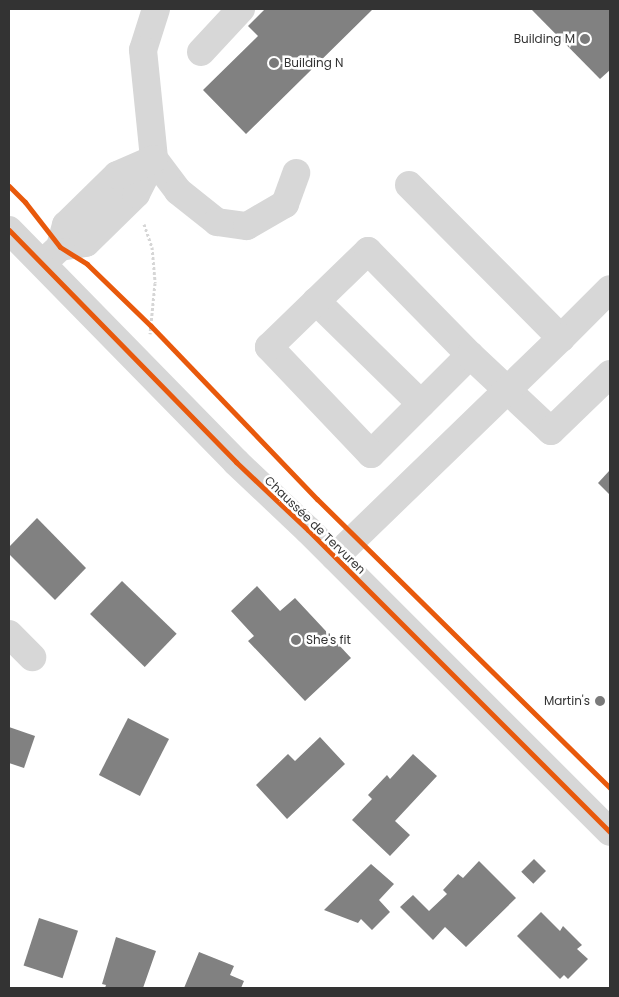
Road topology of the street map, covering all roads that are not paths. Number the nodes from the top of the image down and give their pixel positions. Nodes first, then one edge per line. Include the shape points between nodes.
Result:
1 (156, 9) edge
2 (241, 9) edge
3 (201, 52) dead end
4 (154, 159) junction
5 (296, 173) dead end
6 (409, 185) dead end
7 (9, 230) edge
8 (51, 255) junction
9 (610, 289) edge
10 (316, 301) junction
11 (561, 338) junction
12 (470, 355) junction
13 (610, 374) edge
14 (508, 391) junction
15 (421, 404) junction
16 (334, 557) junction
17 (9, 634) edge
18 (32, 657) dead end
19 (610, 832) edge

1 - 4 street via 143,50
2 - 3 street
4 - 5 street via 178,191 216,222 248,226 285,204
4 - 8 street via 136,194 86,243
6 - 11 street
7 - 8 street, Chaussée de Tervuren
8 - 16 street, Chaussée de Tervuren via 144,369
9 - 11 street
10 - 12 street via 368,251
10 - 15 street
10 - 15 street via 269,347 371,454
11 - 14 street
12 - 14 street
12 - 15 street
13 - 14 street via 551,431
14 - 16 street
16 - 19 street, Chaussée de Tervuren
17 - 18 street

